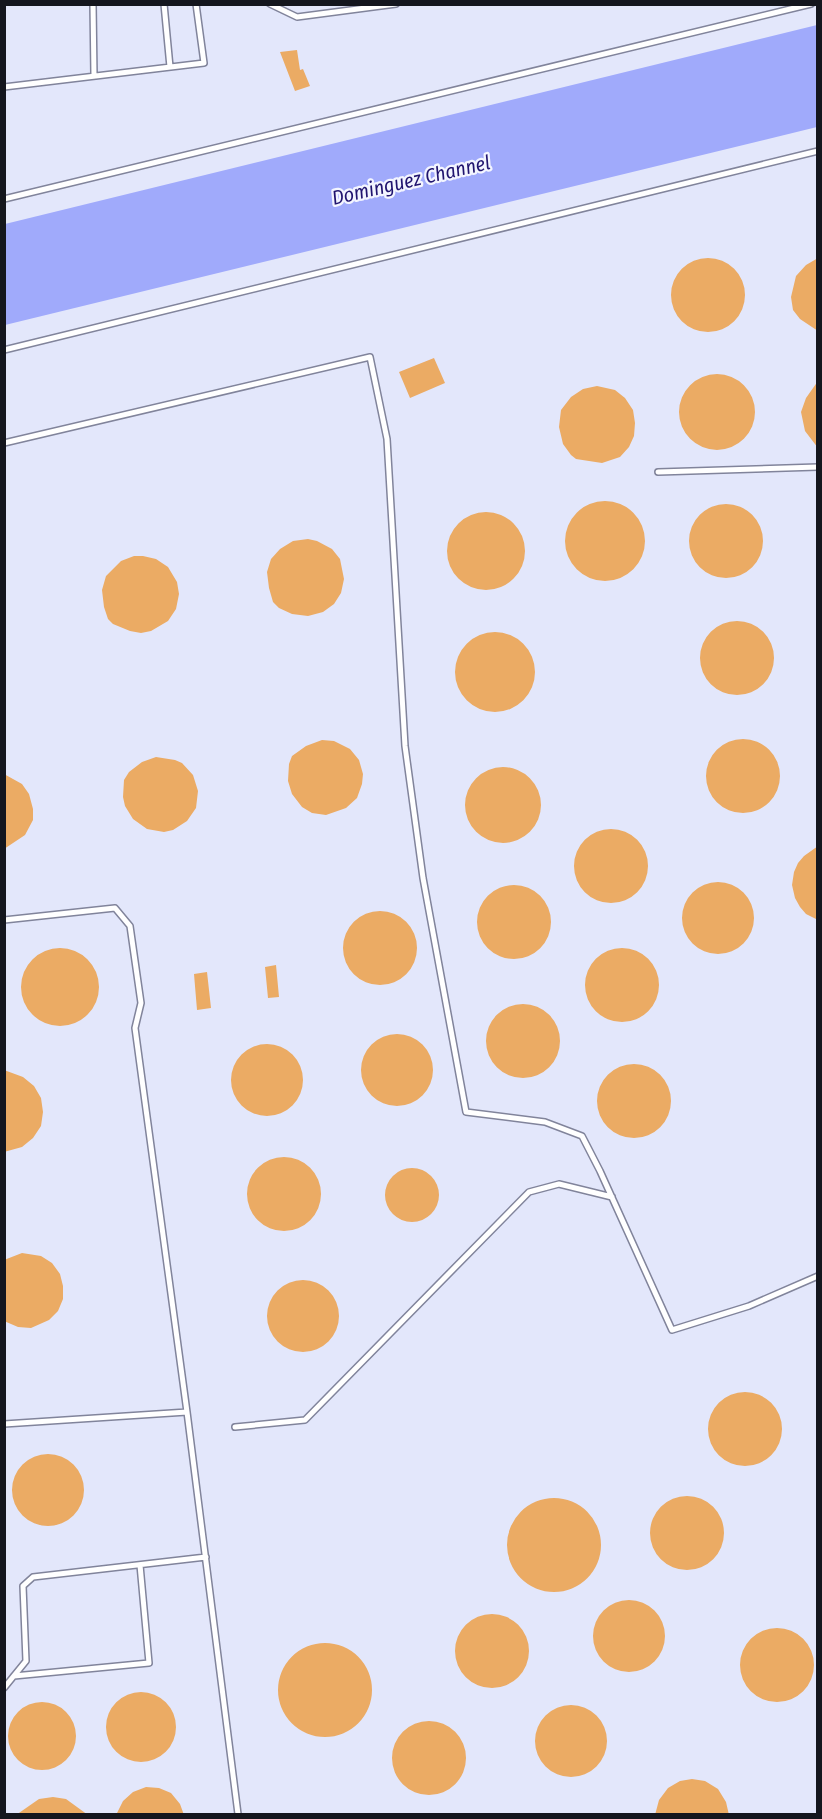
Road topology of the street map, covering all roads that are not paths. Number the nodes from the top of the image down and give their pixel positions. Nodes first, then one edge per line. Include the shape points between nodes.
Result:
1 (93, 4) edge
2 (164, 4) edge
3 (196, 4) edge
4 (270, 4) edge
5 (396, 4) edge
6 (811, 4) edge
7 (170, 67) junction
8 (94, 76) junction
9 (4, 87) edge
10 (818, 151) edge
11 (4, 200) edge
12 (4, 350) edge
13 (4, 443) edge
14 (818, 467) edge
15 (658, 472) dead end
16 (4, 920) edge
17 (612, 1197) junction
18 (818, 1276) edge
19 (187, 1412) junction
20 (4, 1424) edge
21 (235, 1426) dead end
22 (206, 1557) junction
23 (140, 1565) junction
24 (14, 1676) junction
25 (4, 1688) edge
26 (238, 1815) edge

1 - 8 lane
2 - 7 lane
3 - 7 lane via 204,63
4 - 5 lane via 297,17
6 - 11 lane
7 - 8 lane
8 - 9 lane
10 - 12 lane
13 - 17 lane via 370,357 387,439 405,746 423,878 466,1112 546,1122 582,1136
14 - 15 lane
16 - 19 lane via 115,908 130,926 141,1003 135,1028
17 - 18 lane via 672,1330 749,1306
17 - 21 lane via 559,1184 528,1192 304,1420
19 - 20 lane
19 - 22 lane
22 - 23 lane
22 - 26 lane
23 - 24 lane via 33,1578 23,1586 27,1661
23 - 24 lane via 149,1663
24 - 25 lane

